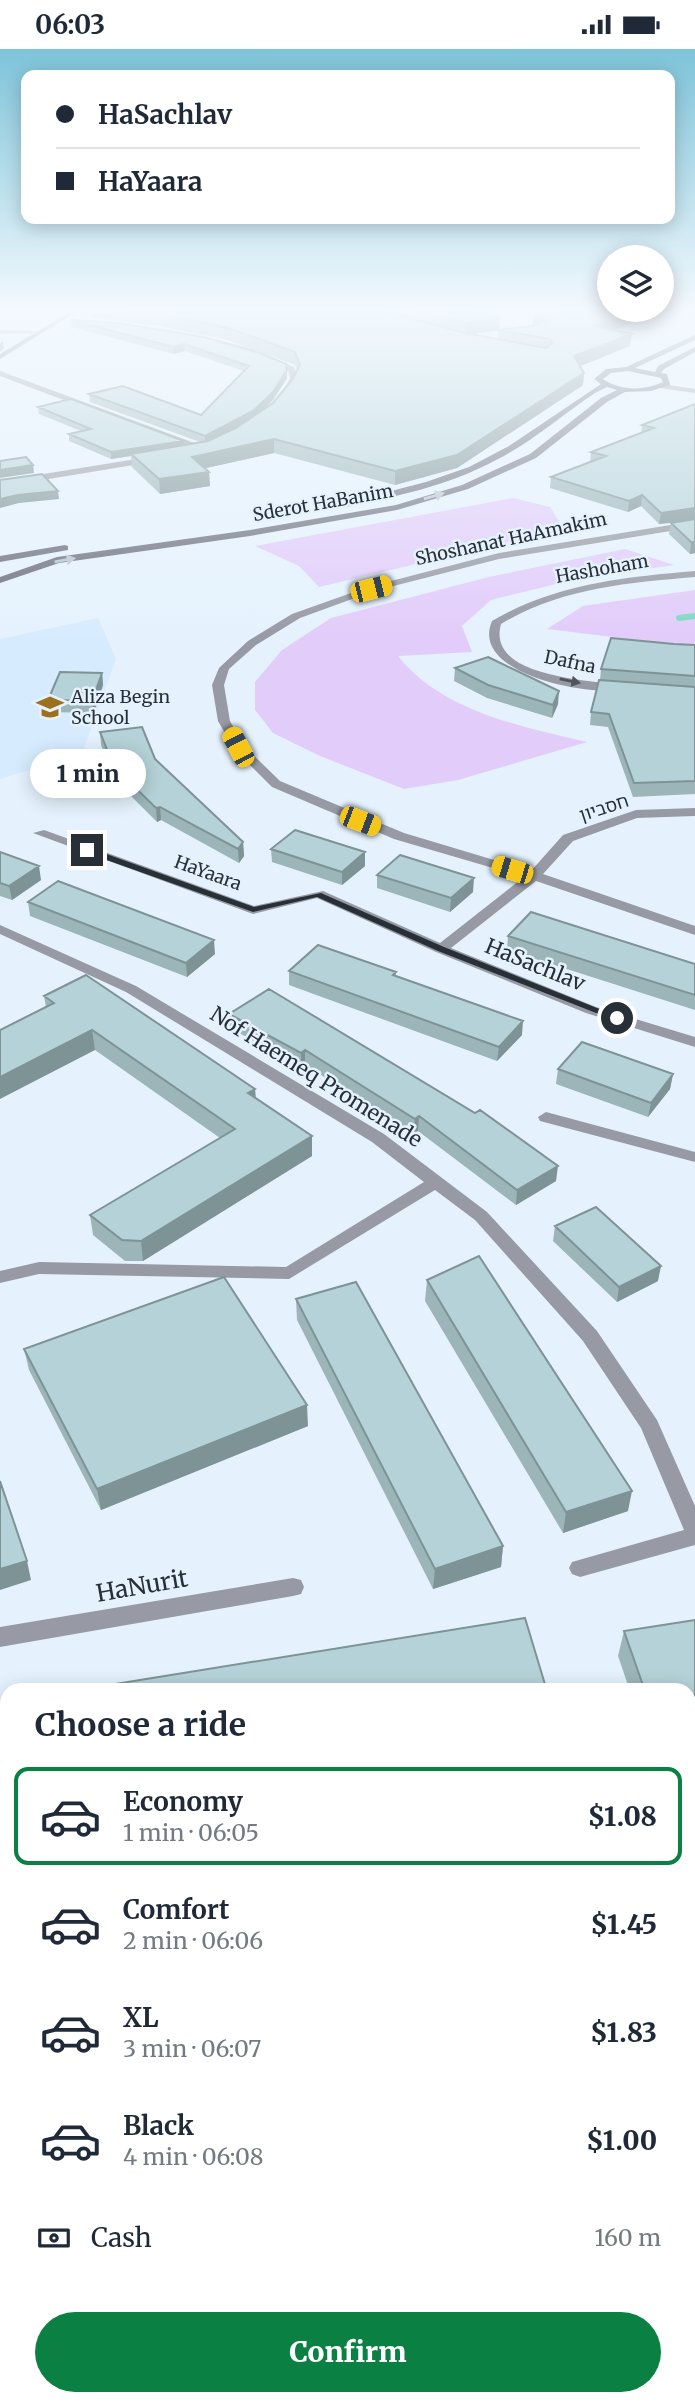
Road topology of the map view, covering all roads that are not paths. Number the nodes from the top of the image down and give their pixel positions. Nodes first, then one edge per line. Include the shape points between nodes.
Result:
1 (132, 421) edge
2 (549, 421) edge
3 (578, 421) edge
4 (192, 453) edge
5 (166, 457) edge
6 (0, 484) edge
7 (333, 506) dead end
8 (321, 509) dead end
9 (257, 520) dead end
10 (695, 524) edge
11 (107, 542) dead end
12 (0, 559) edge
13 (695, 574) edge
14 (0, 580) edge
15 (492, 640) joint
16 (628, 689) edge
17 (695, 812) edge
18 (39, 833) dead end
19 (534, 876) junction
20 (0, 929) edge
21 (695, 931) edge
22 (441, 949) junction
23 (695, 1042) edge
24 (546, 1117) dead end
25 (695, 1157) edge
26 (436, 1182) junction
27 (0, 1277) edge
28 (695, 1533) edge
29 (580, 1568) dead end
30 (293, 1587) dead end
31 (0, 1637) edge

1 - 4 street via 209,449
2 - 7 main road, Sderot HaBanim via 481,465 382,497
14 -> 3 main road, Sderot HaBanim via 57,561 397,507 465,487 534,456
5 - 6 street
8 - 9 main road, Sderot HaBanim
10 - 19 street, Shoshanat HaAmakim via 499,556 371,589 296,615 252,643 224,668 218,685 224,721 238,747 276,783 400,836
11 - 12 main road
13 - 15 street, Hashoham via 603,584 540,598 496,623
15 -> 16 street, Dafna via 501,657 539,674
17 - 19 street, חסביון via 636,814 568,838
18 - 22 street, HaYaara via 253,910 318,894
19 - 21 street, Shoshanat HaAmakim
19 - 22 street, חסביון
20 - 26 street, Nof Haemeq Promenade via 131,989 378,1137
22 - 23 street, HaSachlav via 591,1010
24 - 25 street
26 - 27 street via 289,1273 39,1268
26 - 28 street, Nof Haemeq Promenade via 481,1216 590,1336 650,1425
28 - 29 street
30 - 31 street, HaNurit

